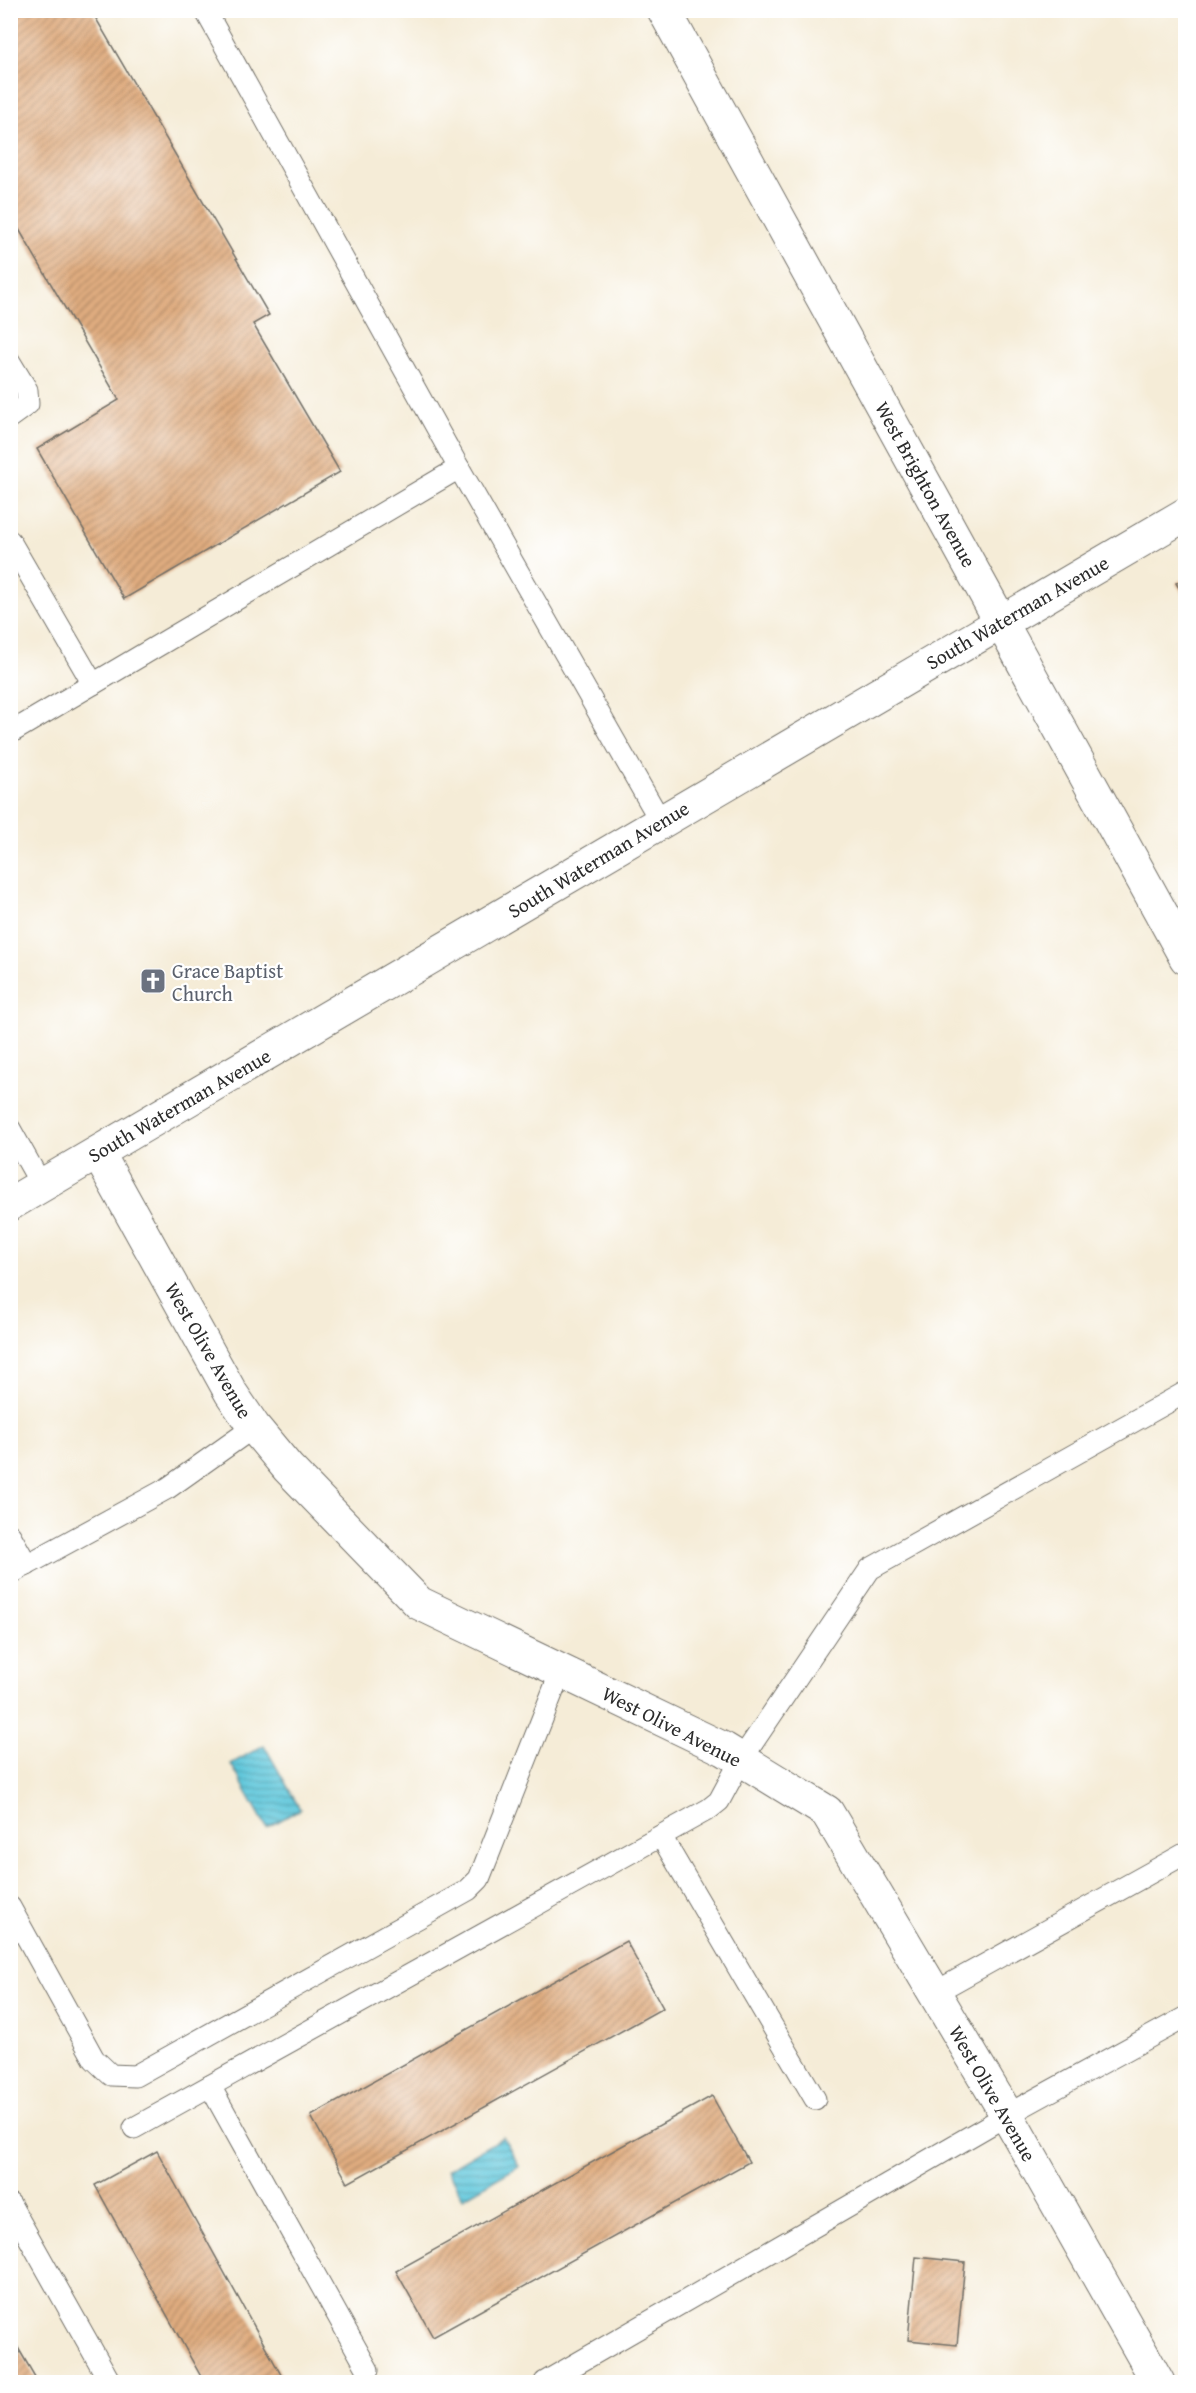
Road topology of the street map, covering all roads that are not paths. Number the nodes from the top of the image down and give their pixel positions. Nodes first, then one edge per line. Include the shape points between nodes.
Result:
1 (205, 10) edge
2 (664, 10) edge
3 (10, 362) edge
4 (10, 417) edge
5 (459, 468) junction
6 (1185, 514) edge
7 (10, 542) edge
8 (1001, 621) junction
9 (93, 684) junction
10 (10, 733) edge
11 (661, 822) junction
12 (1185, 958) edge
13 (10, 1129) edge
14 (98, 1153) junction
15 (42, 1186) junction
16 (10, 1204) edge
17 (1185, 1392) edge
18 (254, 1427) junction
19 (10, 1535) edge
20 (19, 1570) edge
21 (561, 1671) junction
22 (741, 1760) junction
23 (661, 1836) junction
24 (1185, 1853) edge
25 (10, 1906) edge
26 (934, 1993) junction
27 (1185, 2017) edge
28 (210, 2086) junction
29 (815, 2099) dead end
30 (1007, 2115) junction
31 (134, 2128) dead end
32 (10, 2204) edge
33 (368, 2370) dead end
34 (110, 2382) edge
35 (545, 2382) edge
36 (1158, 2382) edge

1 - 5 lane
2 - 8 street, West Brighton Avenue
3 - 4 lane via 27,390 28,404
5 - 9 lane
5 - 11 lane
6 - 8 street, South Waterman Avenue
7 - 9 lane
8 - 11 street, South Waterman Avenue
8 - 12 street, West Brighton Avenue
9 - 10 lane
11 - 14 street, South Waterman Avenue
13 - 15 lane
14 - 15 street, South Waterman Avenue
14 - 18 street, West Olive Avenue via 231,1393
15 - 16 street, South Waterman Avenue
17 - 22 lane via 870,1569
18 - 20 lane via 168,1488
18 - 21 street, West Olive Avenue via 288,1468 419,1603
19 - 20 lane
21 - 22 street, West Olive Avenue
21 - 25 lane via 479,1879 468,1890 135,2076 111,2075 94,2059
22 - 23 lane via 719,1801
22 - 26 street, West Olive Avenue via 827,1812
23 - 28 lane
23 - 29 lane
24 - 26 lane
26 - 30 street, West Olive Avenue
27 - 30 lane
28 - 31 lane
28 - 33 lane
30 - 35 lane
30 - 36 street, West Olive Avenue
32 - 34 lane

